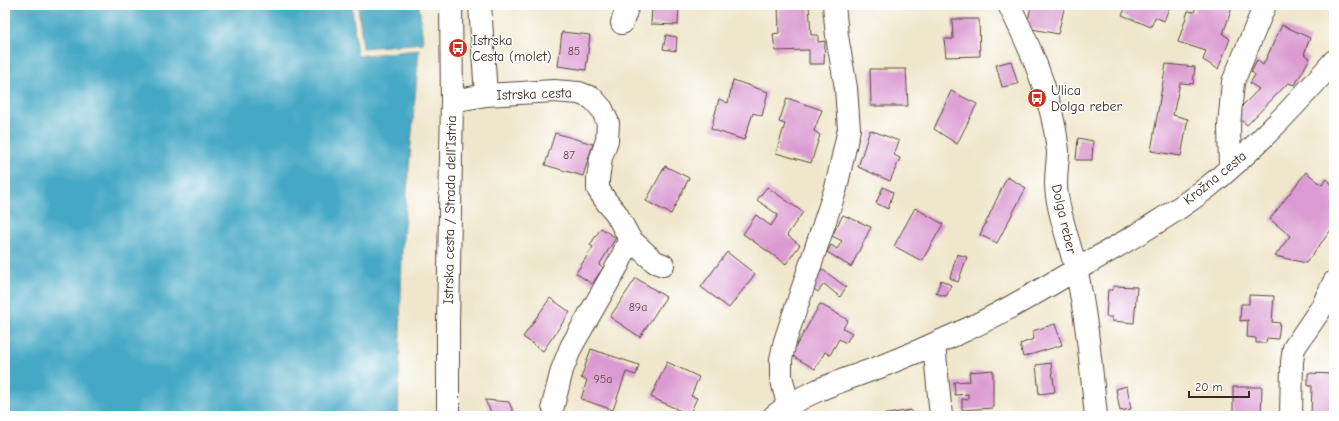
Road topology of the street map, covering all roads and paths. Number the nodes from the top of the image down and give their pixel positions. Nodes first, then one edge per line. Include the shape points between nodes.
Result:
1 (451, 5) edge
2 (480, 5) edge
3 (834, 5) edge
4 (1009, 5) edge
5 (1265, 5) edge
6 (1334, 61) edge
7 (486, 95) junction
8 (452, 101) junction
9 (1230, 168) junction
10 (630, 238) junction
11 (662, 265) dead end
12 (1076, 270) junction
13 (1334, 282) edge
14 (934, 344) junction
15 (553, 406) dead end
16 (781, 410) edge
17 (448, 416) edge
18 (940, 416) edge
19 (1096, 416) edge
20 (1291, 416) edge

1 - 8 street, Istrska cesta / Strada dell'Istria
2 - 7 street, Istrska cesta
3 - 16 street via 849,129 836,188 785,341 781,359
4 - 12 street, Dolga reber via 1040,74 1053,122 1058,150 1055,176 1057,196
5 - 9 street via 1233,82 1229,126
6 - 9 street, Krožna cesta via 1301,99
7 - 8 street, Istrska cesta
7 - 10 street, Istrska cesta via 554,91 580,93 592,98 602,109 608,123 608,140 601,158 598,188
8 - 17 street, Istrska cesta / Strada dell'Istria
9 - 12 street, Krožna cesta via 1206,188 1144,230
10 - 11 street, Istrska cesta via 655,262
10 - 15 street via 571,346
12 - 14 street, Krožna cesta via 1004,311
12 - 19 street, Dolga reber via 1087,329
13 - 20 street via 1322,307 1294,348
14 - 16 street, Krožna cesta via 814,391
14 - 18 street

